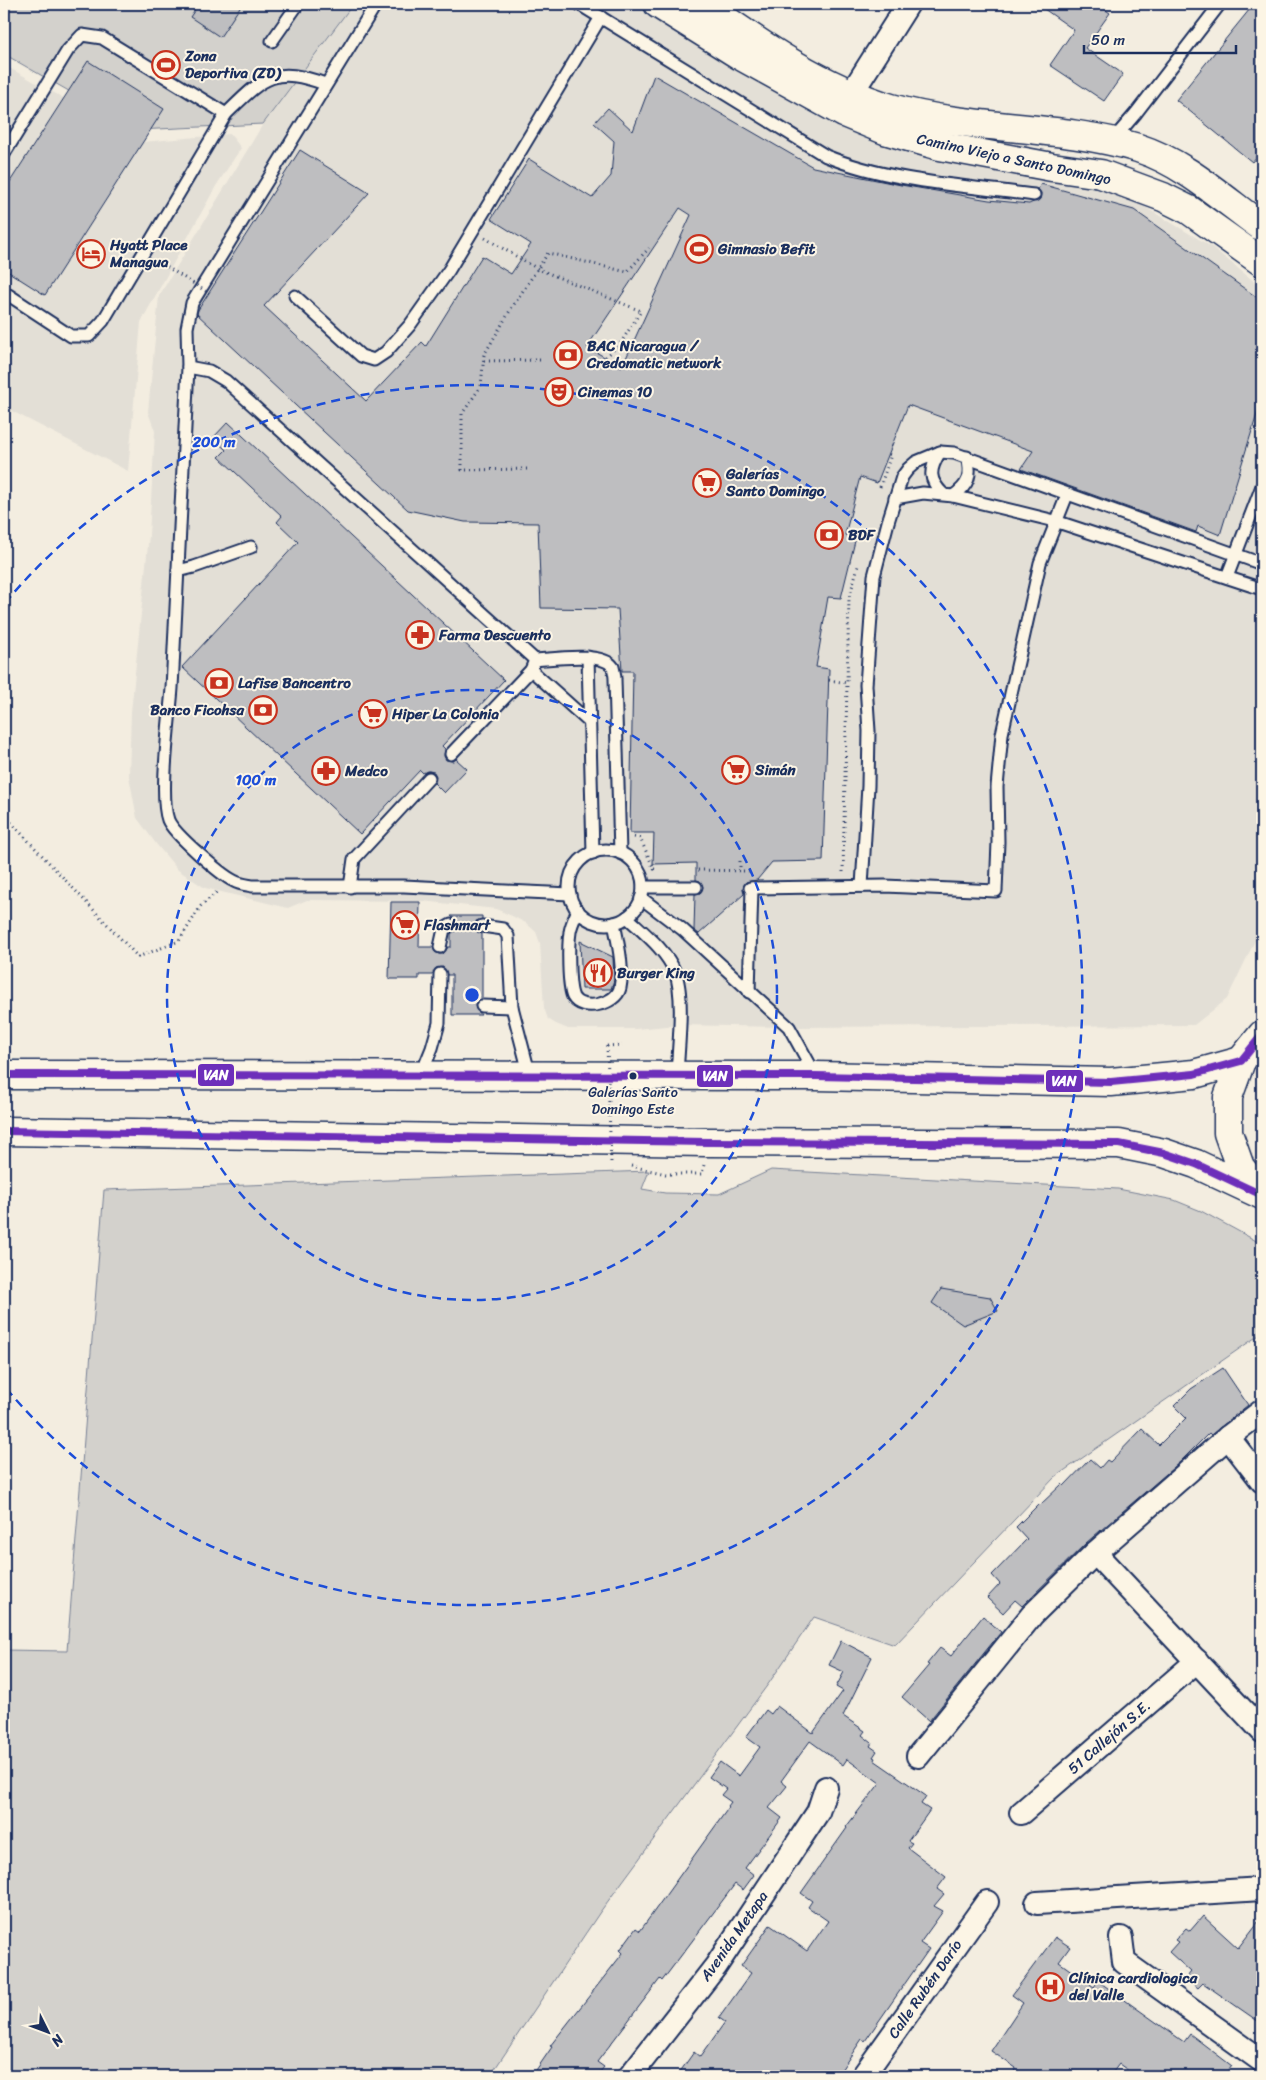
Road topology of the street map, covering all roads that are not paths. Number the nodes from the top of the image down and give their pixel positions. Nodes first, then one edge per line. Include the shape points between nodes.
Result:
1 (298, 4) edge
2 (376, 4) edge
3 (579, 4) edge
4 (658, 4) edge
5 (703, 4) edge
6 (908, 4) edge
7 (1220, 4) edge
8 (601, 17) junction
9 (272, 41) dead end
10 (325, 84) junction
11 (851, 94) junction
12 (226, 114) junction
13 (1110, 142) junction
14 (4, 154) edge
15 (1034, 196) dead end
16 (1262, 228) edge
17 (1262, 262) edge
18 (4, 292) edge
19 (296, 296) dead end
20 (188, 367) junction
21 (940, 452) junction
22 (967, 457) junction
23 (1261, 492) edge
24 (948, 495) junction
25 (1067, 495) junction
26 (895, 498) junction
27 (1055, 522) junction
28 (251, 547) dead end
29 (1236, 555) junction
30 (1262, 564) edge
31 (178, 570) junction
32 (1227, 577) junction
33 (1262, 589) edge
34 (588, 657) junction
35 (533, 665) junction
36 (589, 722) junction
37 (451, 754) dead end
38 (429, 778) dead end
39 (593, 853) junction
40 (620, 853) junction
41 (862, 886) junction
42 (350, 887) junction
43 (696, 887) dead end
44 (642, 892) junction
45 (570, 894) junction
46 (578, 910) junction
47 (627, 917) junction
48 (614, 923) junction
49 (451, 925) dead end
50 (482, 926) dead end
51 (440, 947) dead end
52 (440, 974) dead end
53 (749, 992) junction
54 (482, 1006) dead end
55 (512, 1007) junction
56 (1262, 1035) edge
57 (1241, 1061) junction
58 (4, 1075) edge
59 (421, 1075) junction
60 (530, 1076) junction
61 (677, 1076) junction
62 (816, 1076) junction
63 (4, 1131) edge
64 (1262, 1194) edge
65 (1262, 1411) edge
66 (1228, 1437) junction
67 (1262, 1481) edge
68 (1095, 1553) junction
69 (1197, 1662) junction
70 (1262, 1730) edge
71 (918, 1756) dead end
72 (826, 1788) dead end
73 (1021, 1813) dead end
74 (1262, 1889) edge
75 (987, 1902) dead end
76 (1037, 1903) dead end
77 (1121, 1938) dead end
78 (1262, 2061) edge
79 (630, 2076) edge
80 (863, 2076) edge

1 - 9 lane
2 - 10 lane
3 - 8 lane
4 - 17 main road, Camino Viejo a Santo Domingo via 741,56 844,113 885,130 940,146 1101,174 1189,210
5 - 11 main road, Camino Viejo a Santo Domingo via 809,75
6 - 11 street
7 - 13 lane
8 - 15 lane via 844,164 885,174
8 - 19 lane via 450,270 386,352 374,360 361,356
10 - 12 lane via 283,74 250,90
10 - 20 lane via 192,303 187,328
11 - 13 main road, Camino Viejo a Santo Domingo via 892,108 945,120 1062,132
12 - 14 lane via 102,38 82,35 68,50
12 - 18 lane via 103,321 89,336 71,336
13 - 16 main road, Camino Viejo a Santo Domingo via 1139,149 1182,168
20 - 31 lane
20 - 35 lane via 209,371 226,380
21 - 22 lane
21 - 24 lane via 932,478 935,486
21 - 26 lane via 908,469
22 - 24 lane via 970,468 967,484
22 - 25 lane
23 - 29 lane
24 - 26 lane via 923,492
24 - 27 lane
25 - 27 lane
25 - 29 lane
26 - 41 lane via 874,576 869,631 866,685 868,786
27 - 32 lane
27 - 41 lane via 1040,563 1002,734 997,787 996,891
28 - 31 lane
29 - 30 lane
29 - 32 lane
31 - 42 lane via 165,782 168,822 176,833 235,882 252,886
32 - 33 lane
34 - 35 lane
34 - 36 lane
34 - 40 lane via 602,659 612,667 616,679
35 - 36 lane
35 - 37 lane
36 - 39 lane
38 - 42 lane via 354,859
39 - 40 lane via 611,850
39 - 45 lane via 574,870
40 - 44 lane via 637,866 642,876
41 - 53 lane via 751,888
42 - 45 lane
43 - 44 lane
44 - 47 lane via 636,909
44 - 53 lane
45 - 46 lane
46 - 48 lane via 594,922
46 - 48 lane via 570,930 571,990 574,999 583,1004 604,1004 614,999 620,989
47 - 48 lane
47 - 61 lane via 661,950 675,972 679,993
49 - 51 lane via 444,929
50 - 55 lane via 503,929 508,936
52 - 59 lane via 446,1004
53 - 62 lane via 789,1027
54 - 55 lane
55 - 60 lane
56 - 57 main road
57 - 62 main road via 1194,1074 1111,1082
57 - 64 main road via 1228,1096 1228,1133 1240,1167
58 - 59 main road
59 - 60 main road
60 - 61 main road
61 - 62 main road
63 - 64 main road via 717,1142 1120,1144 1196,1164
65 - 66 street
66 - 67 street
66 - 68 street
68 - 69 street
68 - 71 street via 1032,1615
69 - 70 street
69 - 73 street, 51 Callejón S.E.
72 - 79 street, Avenida Metapa via 818,1812 721,1958
74 - 76 street
75 - 80 street, Calle Rubén Darío
77 - 78 street via 1124,1962

